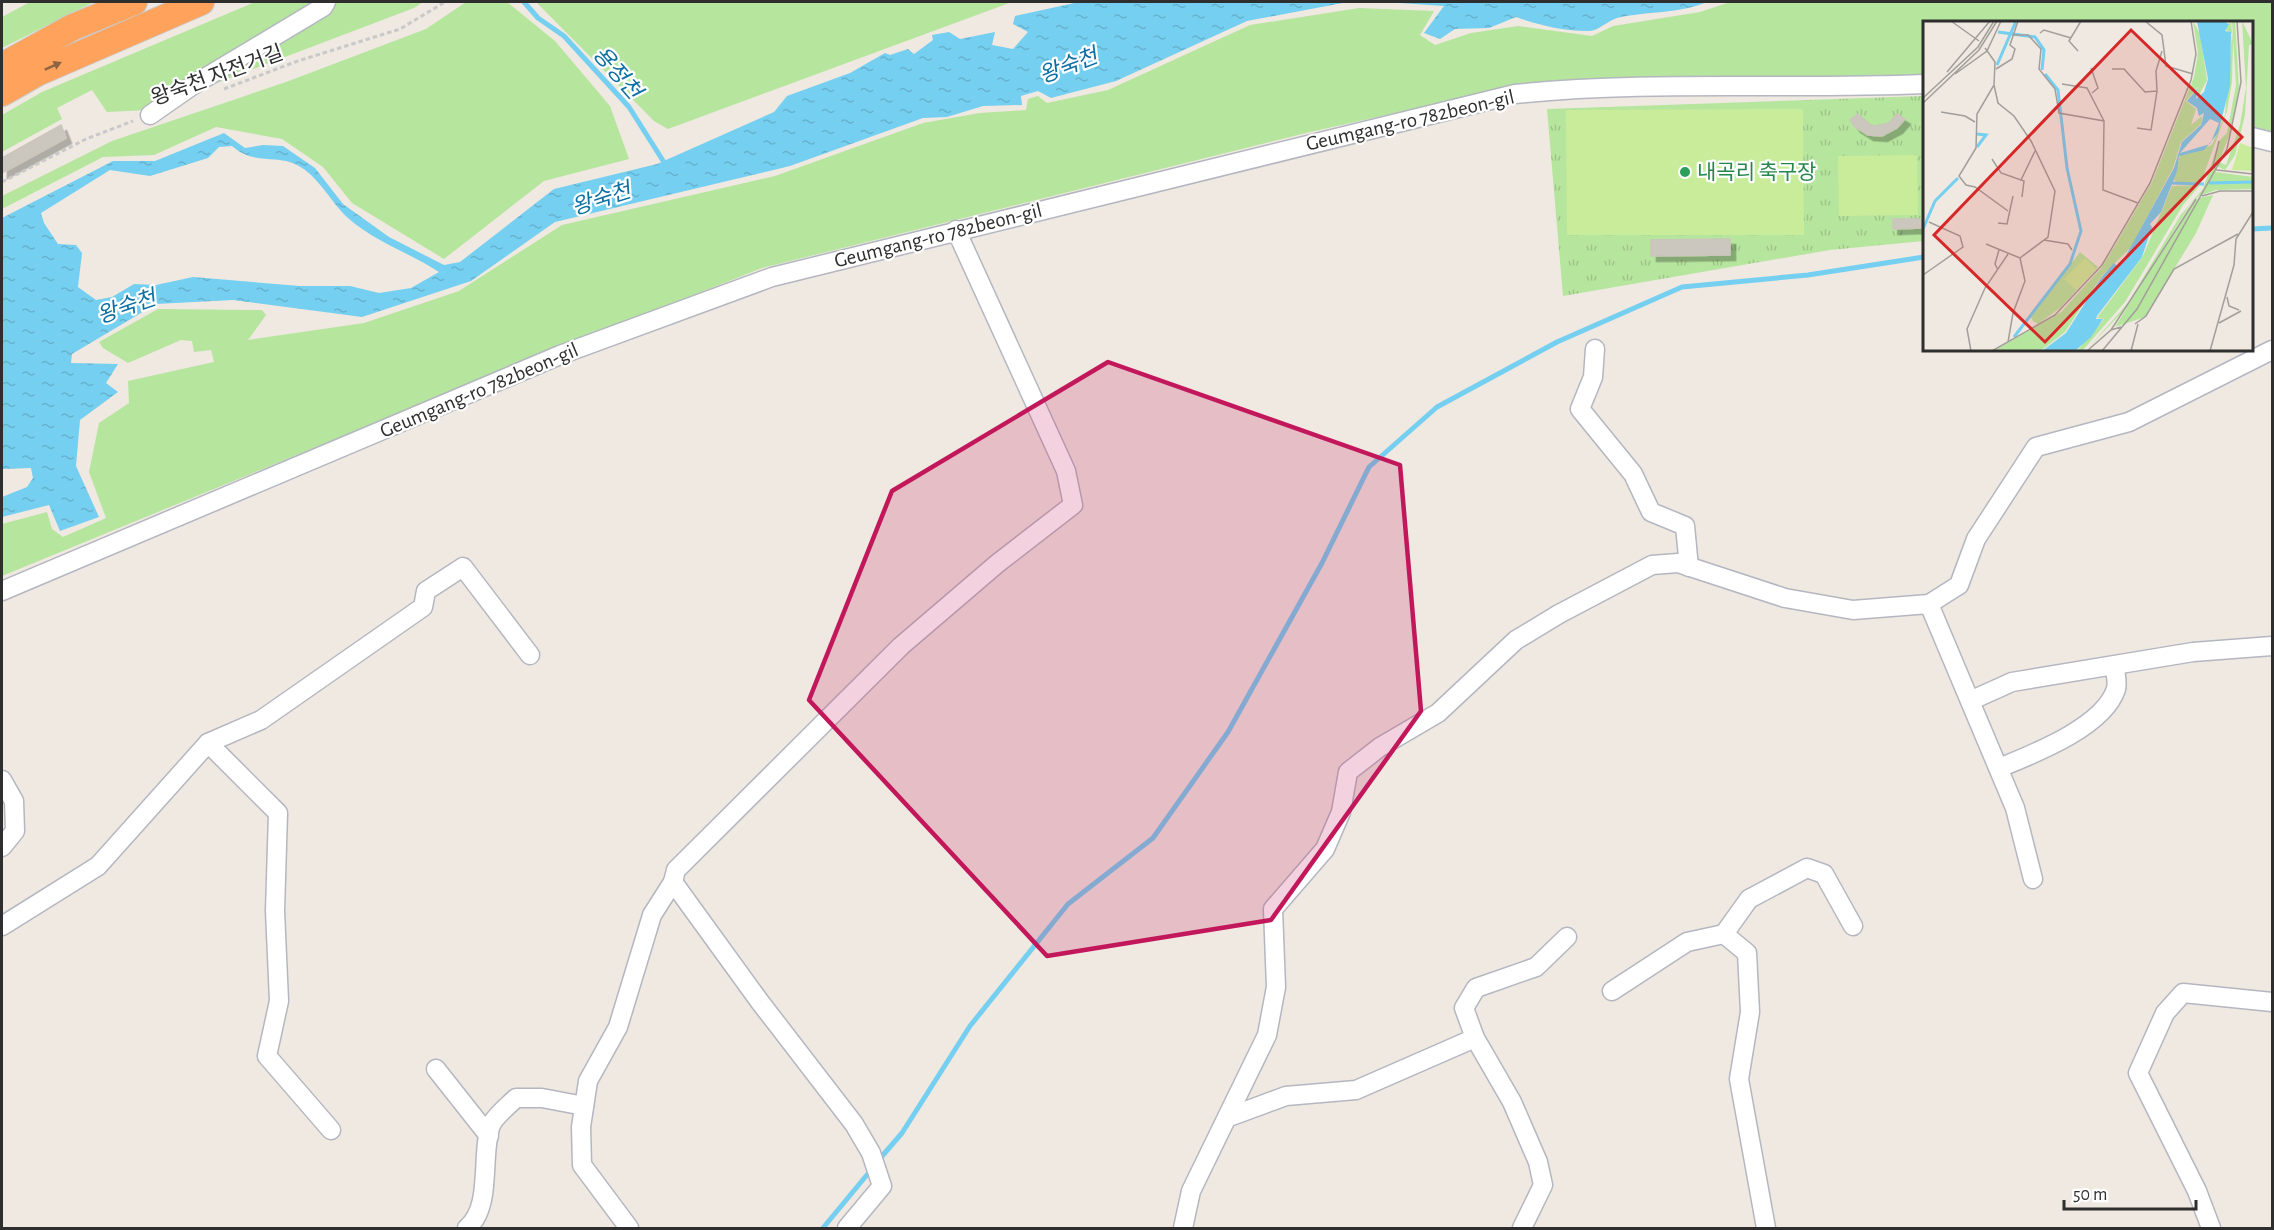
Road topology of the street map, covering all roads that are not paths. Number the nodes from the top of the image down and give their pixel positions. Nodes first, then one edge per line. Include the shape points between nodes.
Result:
1 (134, 2) edge
2 (201, 2) edge
3 (326, 2) edge
4 (2, 66) edge
5 (1923, 84) edge
6 (2, 93) edge
7 (150, 115) road end
8 (2253, 136) edge
9 (2272, 142) edge
10 (956, 230) junction
11 (1595, 349) dead end
12 (2272, 350) edge
13 (1689, 567) junction
14 (2, 591) edge
15 (1929, 604) junction
16 (2272, 646) edge
17 (530, 655) dead end
18 (2115, 666) junction
19 (1972, 700) junction
20 (208, 743) junction
21 (1999, 768) junction
22 (2, 780) edge
23 (2, 847) edge
24 (2034, 879) dead end
25 (673, 882) junction
26 (2, 926) edge
27 (1853, 926) dead end
28 (1724, 934) junction
29 (1567, 937) dead end
30 (1612, 991) dead end
31 (2272, 1002) edge
32 (1475, 1038) junction
33 (436, 1069) dead end
34 (584, 1107) junction
35 (1229, 1117) junction
36 (331, 1130) dead end
37 (489, 1136) junction
38 (467, 1228) edge
39 (629, 1228) edge
40 (847, 1228) edge
41 (1183, 1228) edge
42 (1522, 1228) edge
43 (1766, 1228) edge
44 (2211, 1228) edge

1 - 4 highway via 73,27
6 -> 2 highway via 37,73
3 - 7 street
5 - 10 street, Geumgang-ro 782beon-gil via 1580,87 1515,94
8 - 9 street
10 - 14 street, Geumgang-ro 782beon-gil via 772,277 560,355
10 - 25 street via 1066,471 1073,505 901,646 676,870
11 - 13 street via 1593,377 1580,409 1633,474 1652,512 1684,526
12 - 15 street via 2129,422 2036,447 1976,539 1959,585
13 - 15 street via 1785,598 1853,610
13 - 35 street via 1678,563 1652,565 1559,614 1516,640 1438,713 1380,747 1348,772 1341,812 1325,849 1273,909 1276,987 1267,1035
15 - 19 street
16 - 18 street via 2193,652
17 - 20 street via 463,567 426,591 423,607 261,720
18 - 19 street via 2012,682
18 - 21 street via 2116,689 2097,716 2051,747
19 - 21 street
20 - 26 street via 98,866
20 - 36 street via 278,813 275,911 279,1001 267,1056
21 - 24 street via 2015,808
22 - 23 street via 14,801 15,831
25 - 34 street via 652,915 618,1027 588,1081
25 - 40 street via 854,1124 871,1153 882,1186
27 - 28 street via 1824,874 1807,868 1749,899
28 - 30 street via 1687,942
28 - 43 street via 1747,953 1750,1012 1739,1079
29 - 32 street via 1536,967 1476,988 1464,1008
31 - 44 street via 2183,993 2165,1013 2139,1073
32 - 35 street via 1356,1090 1286,1096
32 - 42 street via 1512,1102 1538,1162 1543,1185
33 - 37 street
34 - 37 street via 542,1098 516,1098 491,1124
34 - 39 street via 582,1165
35 - 41 street via 1191,1191
37 - 38 street via 483,1194 473,1223

